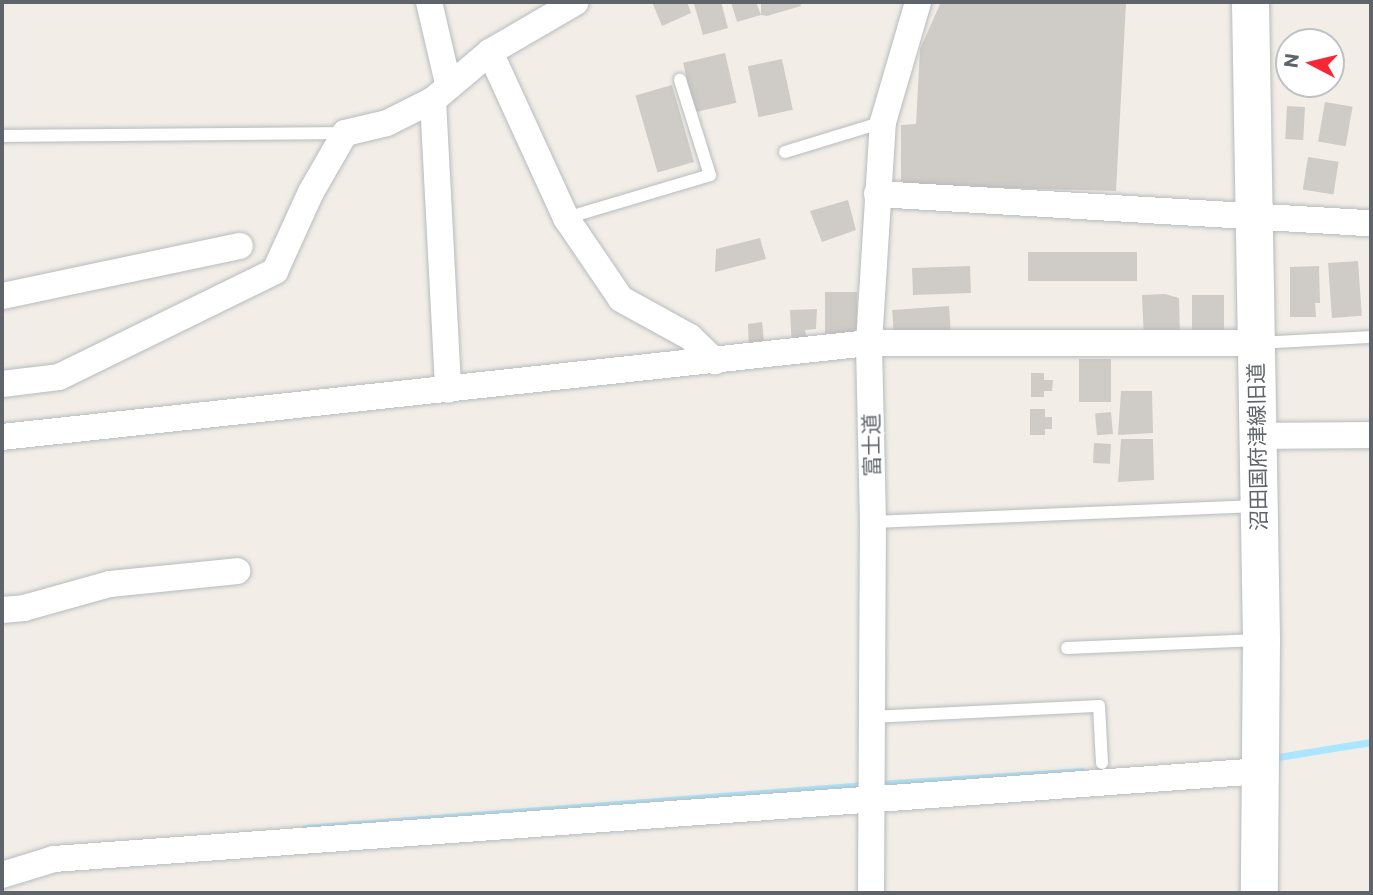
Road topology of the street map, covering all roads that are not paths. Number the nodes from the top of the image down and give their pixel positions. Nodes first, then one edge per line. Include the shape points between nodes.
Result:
1 (429, 2) edge
2 (576, 2) edge
3 (918, 2) edge
4 (1250, 2) edge
5 (490, 52) junction
6 (680, 80) dead end
7 (441, 93) junction
8 (883, 122) junction
9 (345, 132) junction
10 (2, 136) edge
11 (785, 152) dead end
12 (877, 194) junction
13 (1252, 215) junction
14 (566, 218) junction
15 (1371, 223) edge
16 (240, 246) dead end
17 (2, 296) edge
18 (1371, 338) edge
19 (869, 343) junction
20 (1255, 343) junction
21 (715, 361) junction
22 (2, 384) edge
23 (448, 390) junction
24 (1371, 435) edge
25 (1256, 436) junction
26 (2, 437) edge
27 (1258, 506) junction
28 (873, 522) junction
29 (237, 570) dead end
30 (2, 610) edge
31 (1261, 640) junction
32 (1067, 648) dead end
33 (872, 717) junction
34 (1260, 759) junction
35 (1102, 773) junction
36 (872, 791) junction
37 (2, 876) edge
38 (871, 893) edge
39 (1259, 893) edge

1 - 7 street
2 - 5 street
3 - 8 street, 富士道
4 - 13 street, 沼田国府津線旧道
5 - 7 street
5 - 14 street
6 - 14 lane via 710,175
7 - 9 street via 387,123
7 - 23 street
8 - 11 lane
8 - 12 street, 富士道
9 - 10 lane
9 - 22 street via 275,271 59,377
12 - 13 street
12 - 19 street, 富士道
13 - 15 street
13 - 20 street, 沼田国府津線旧道
14 - 21 street via 621,299 690,337
16 - 17 street
18 - 20 lane
19 - 20 street
19 - 21 street
19 - 28 street, 富士道
20 - 25 street, 沼田国府津線旧道
21 - 23 street
23 - 26 street
24 - 25 street
25 - 27 street, 沼田国府津線旧道
27 - 28 lane
27 - 31 street, 沼田国府津線旧道
28 - 33 street, 富士道
29 - 30 street via 110,584
31 - 32 lane
31 - 34 street, 沼田国府津線旧道
33 - 35 lane via 1099,706
33 - 36 street, 富士道
34 - 35 street
34 - 39 street, 沼田国府津線旧道
35 - 36 street
36 - 37 street via 54,859
36 - 38 street, 富士道

